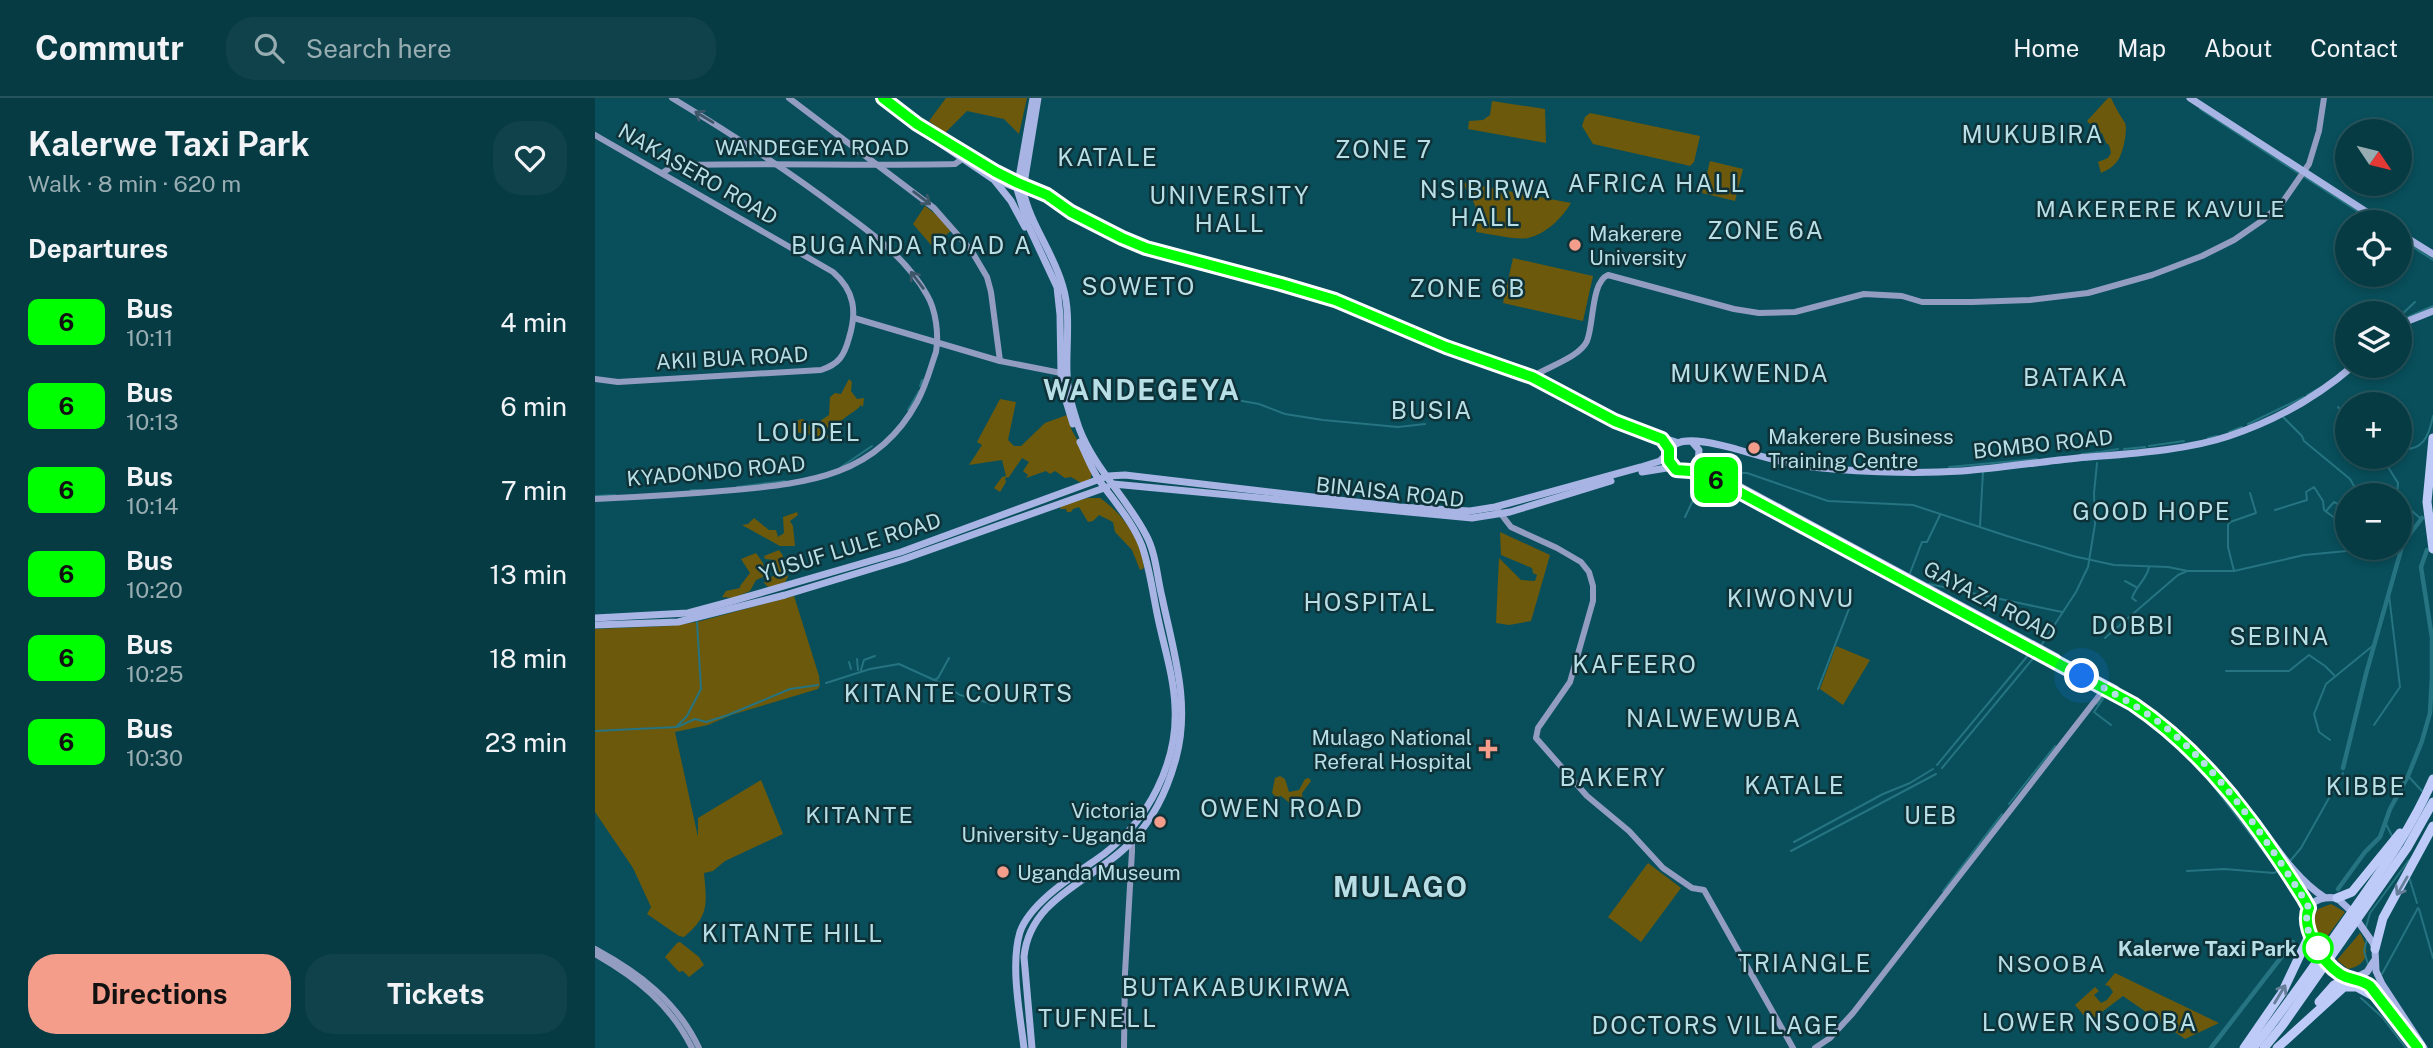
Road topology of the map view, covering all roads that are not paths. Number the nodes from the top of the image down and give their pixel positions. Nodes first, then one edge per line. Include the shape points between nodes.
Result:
1 (672, 98) edge
2 (789, 98) edge
3 (883, 98) edge
4 (1036, 98) edge
5 (2190, 98) edge
6 (2324, 98) edge
7 (917, 124) junction
8 (595, 135) edge
9 (861, 152) junction
10 (961, 159) junction
11 (1021, 160) junction
12 (776, 163) junction
13 (796, 163) junction
14 (853, 164) junction
15 (900, 164) junction
16 (878, 165) junction
17 (1025, 169) junction
18 (2304, 172) junction
19 (662, 173) junction
20 (791, 174) junction
21 (995, 174) junction
22 (893, 177) junction
23 (1022, 188) junction
24 (1041, 194) junction
25 (2363, 210) edge
26 (1031, 215) junction
27 (2412, 241) edge
28 (2433, 254) edge
29 (1051, 273) junction
30 (2433, 312) edge
31 (855, 317) junction
32 (2433, 317) edge
33 (1063, 320) junction
34 (2412, 320) edge
35 (2412, 323) edge
36 (937, 343) junction
37 (1000, 361) junction
38 (1061, 373) junction
39 (1532, 377) junction
40 (2337, 378) edge
41 (595, 379) edge
42 (2433, 438) edge
43 (1662, 439) junction
44 (1676, 442) junction
45 (1693, 443) junction
46 (1719, 444) junction
47 (1669, 451) junction
48 (1700, 458) junction
49 (1673, 467) junction
50 (1690, 471) junction
51 (1108, 476) junction
52 (1098, 479) junction
53 (1114, 484) junction
54 (1105, 488) junction
55 (595, 499) edge
56 (1498, 511) junction
57 (1026, 512) junction
58 (2433, 549) edge
59 (595, 618) edge
60 (647, 620) junction
61 (595, 625) edge
62 (1176, 680) junction
63 (2105, 688) junction
64 (2433, 779) edge
65 (2430, 797) edge
66 (2433, 825) edge
67 (1129, 838) junction
68 (1118, 848) junction
69 (1132, 854) junction
70 (2323, 897) junction
71 (2337, 898) junction
72 (2309, 908) junction
73 (2309, 936) junction
74 (595, 952) edge
75 (2376, 953) junction
76 (2322, 962) junction
77 (2351, 978) junction
78 (2384, 1002) junction
79 (2294, 1032) junction
80 (692, 1048) edge
81 (699, 1048) edge
82 (1024, 1048) edge
83 (1032, 1048) edge
84 (1124, 1048) edge
85 (1793, 1048) edge
86 (1815, 1048) edge
87 (2244, 1048) edge
88 (2253, 1048) edge
89 (2264, 1048) edge
90 (2277, 1048) edge
91 (2418, 1048) edge
92 (2424, 1048) edge

12 -> 1 street
2 - 9 street
3 - 7 main road
4 - 11 main road
4 - 17 main road
5 - 18 main road
6 - 18 street via 2314,150
7 - 10 main road
7 - 21 main road
8 - 19 street, NAKASERO ROAD
9 - 14 street
9 - 16 street
10 - 15 street, WANDEGEYA ROAD via 956,163
10 - 21 main road
11 - 21 main road via 1012,175
11 - 23 main road
12 - 13 street, WANDEGEYA ROAD
12 - 19 street, WANDEGEYA ROAD via 685,165
12 - 20 street
13 - 14 street, WANDEGEYA ROAD
13 - 20 street via 789,168
14 - 16 street, WANDEGEYA ROAD
15 - 16 street, WANDEGEYA ROAD
15 - 22 street
16 - 22 street
17 - 23 main road
17 - 24 main road
18 - 25 main road
18 - 39 street via 2272,212 2223,246 2134,281 2055,298 1930,302 1864,295 1795,312 1759,313 1608,275 1600,282 1585,345
19 - 31 street, NAKASERO ROAD via 833,272 847,287
36 -> 20 street via 931,301 893,251
21 - 23 main road
21 - 29 main road
22 -> 37 street via 938,212 979,262 991,292
23 - 24 main road
23 - 26 main road
23 - 29 main road via 1028,225
24 - 26 main road via 1030,204
24 - 39 main road via 1146,248 1306,291
26 - 33 main road via 1063,286
27 - 28 main road
29 - 33 main road
30 - 34 main road
31 - 36 street
31 - 41 street, AKII BUA ROAD via 839,362 814,372 618,382
32 - 35 main road
33 - 38 main road
33 - 51 main road via 1073,411 1088,447
36 - 37 street
36 - 55 street, KYADONDO ROAD via 917,403 899,428 865,458 841,471 788,485
37 - 38 street
38 - 52 main road via 1073,424
39 - 43 main road via 1615,421
40 - 46 main road, BOMBO ROAD via 2280,415 2243,431 2208,442 2122,454 1962,471 1903,471 1796,464
42 - 58 highway via 2427,502
43 - 44 main road
43 - 47 main road
44 - 45 main road
44 - 47 main road
45 - 46 main road, BOMBO ROAD
45 - 48 main road
46 - 48 main road
47 - 49 main road
47 - 56 main road via 1652,464
48 - 50 main road
48 - 70 main road, GAYAZA ROAD via 1717,474 2141,705 2198,751 2293,868
49 - 50 main road
49 - 56 main road, BINAISA ROAD
50 - 63 main road, GAYAZA ROAD via 1715,479
51 - 52 main road, YUSUF LULE ROAD
51 - 53 main road
51 - 56 main road, BINAISA ROAD via 1438,510
52 - 54 main road
52 - 57 main road, YUSUF LULE ROAD
53 - 54 main road, YUSUF LULE ROAD
53 - 56 main road, BINAISA ROAD via 1450,517 1472,518
53 - 62 main road via 1151,548
54 - 57 main road, YUSUF LULE ROAD
54 - 62 main road via 1143,549
56 - 85 street via 1511,527 1576,559 1591,576 1594,596 1572,676 1536,732 1538,741 1587,796 1663,868 1692,888 1704,890
57 - 60 main road, YUSUF LULE ROAD via 785,595 678,622
59 - 60 main road, YUSUF LULE ROAD
60 - 61 main road, YUSUF LULE ROAD
62 - 67 main road via 1167,763
63 - 72 main road, GAYAZA ROAD via 2162,724 2206,765 2267,842
63 - 86 street via 1853,1013
64 - 65 highway
65 - 71 highway via 2352,892
65 - 76 highway via 2407,848
66 -> 75 highway via 2383,918
67 - 68 main road
67 - 69 street
68 - 69 street
68 - 82 main road via 1041,903 1023,925 1016,964
68 - 83 main road via 1048,906 1032,927 1024,957
69 - 84 street
70 - 71 main road
70 - 72 main road
71 - 75 main road via 2350,910
72 - 73 main road
73 - 77 main road via 2336,971
87 -> 73 highway via 2282,993
74 - 80 street via 653,994
74 - 81 street via 655,988 681,1017
75 - 77 main road via 2367,972
75 - 92 main road via 2376,971
76 - 88 highway
76 - 89 highway
77 - 78 main road via 2370,986
77 - 79 highway via 2334,985
78 - 79 highway via 2357,987 2344,987
78 - 91 main road
79 - 90 highway

